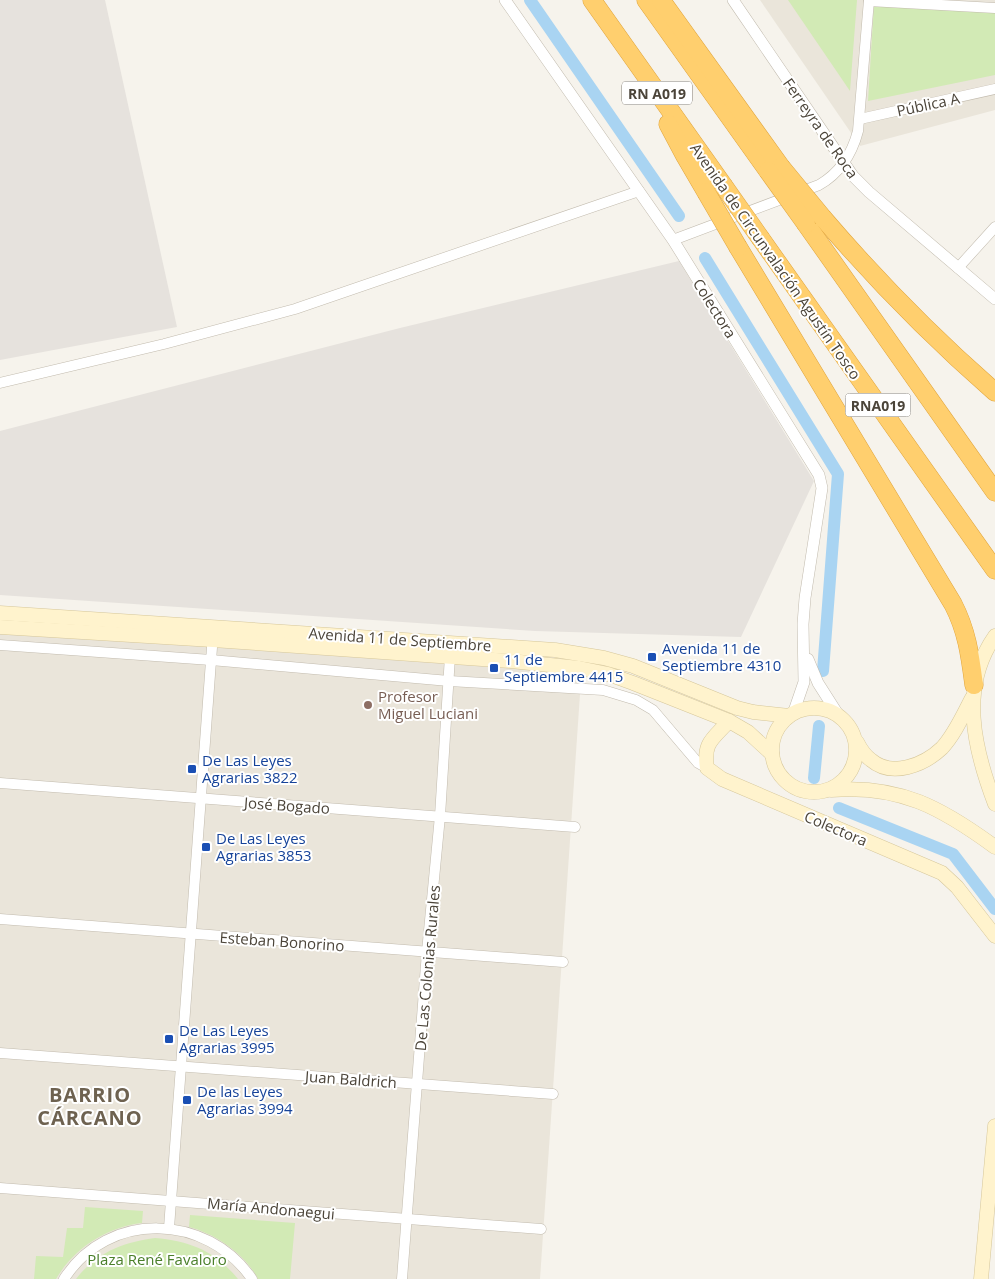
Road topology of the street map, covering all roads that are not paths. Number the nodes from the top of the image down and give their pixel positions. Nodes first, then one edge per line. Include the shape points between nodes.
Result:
1 (504, 0) edge
2 (592, 0) edge
3 (646, 0) edge
4 (661, 0) edge
5 (733, 0) edge
6 (869, 0) edge
7 (995, 8) edge
8 (639, 66) junction
9 (995, 89) edge
10 (860, 119) junction
11 (844, 163) junction
12 (774, 169) junction
13 (723, 186) joint
14 (639, 192) junction
15 (995, 227) edge
16 (673, 240) junction
17 (958, 268) junction
18 (995, 300) edge
19 (0, 383) edge
20 (995, 392) edge
21 (995, 492) edge
22 (995, 570) edge
23 (0, 614) edge
24 (0, 627) edge
25 (213, 633) junction
26 (995, 636) edge
27 (0, 645) edge
28 (804, 651) junction
29 (450, 656) junction
30 (211, 660) junction
31 (450, 681) junction
32 (974, 690) junction
33 (791, 715) junction
34 (839, 716) junction
35 (729, 721) junction
36 (855, 739) junction
37 (772, 754) junction
38 (707, 768) junction
39 (0, 783) edge
40 (828, 791) junction
41 (201, 798) junction
42 (995, 804) edge
43 (440, 816) junction
44 (575, 826) dead end
45 (995, 847) edge
46 (0, 919) edge
47 (191, 934) junction
48 (995, 936) edge
49 (427, 952) junction
50 (564, 962) dead end
51 (0, 1052) edge
52 (181, 1066) junction
53 (417, 1084) junction
54 (553, 1094) dead end
55 (995, 1126) edge
56 (0, 1188) edge
57 (171, 1200) junction
58 (407, 1219) junction
59 (169, 1228) junction
60 (541, 1229) dead end
61 (64, 1279) edge
62 (252, 1279) edge
63 (402, 1279) edge
64 (981, 1279) edge

1 - 14 street, Colectora
2 - 8 highway, Avenida de Circunvalación Agustín Tosco / RN A019
3 - 12 highway, RN A019
4 - 12 highway
5 - 11 street, Ferreyra de Roca
6 - 7 street
6 - 10 street
8 - 13 highway, Avenida de Circunvalación Agustín Tosco / RN A019
8 - 32 highway, bridge via 685,156 738,247 953,604 967,638
9 - 10 street, Pública A
10 - 11 street via 854,148
11 - 16 street via 835,174 819,184
11 - 17 street, Ferreyra de Roca via 869,192
12 - 20 highway, bridge via 900,304
12 - 21 highway, RNA019, bridge via 806,224
13 - 22 highway, Avenida de Circunvalación Agustín Tosco / RNA019, bridge
14 - 16 street, Colectora
14 - 19 street via 295,309
15 - 17 street
16 - 28 street, Colectora via 818,476 822,488 805,598
17 - 18 street, Ferreyra de Roca
23 - 25 main road, Avenida 11 de Septiembre
24 - 25 main road, Avenida 11 de Septiembre
25 - 29 main road, Avenida 11 de Septiembre
25 - 30 street
25 - 33 main road, Avenida 11 de Septiembre via 519,647 581,654 633,666 753,712
26 - 32 main road via 981,662
27 - 30 street
28 - 33 street, Colectora via 804,682
28 - 34 street, Colectora via 818,684
29 - 31 street, De Las Colonias Rurales
29 - 35 main road, Avenida 11 de Septiembre via 579,668 608,674
30 - 31 street
30 - 41 street
31 - 38 street via 617,693 654,710 698,763
31 - 43 street, De Las Colonias Rurales
32 - 36 main road via 948,740 933,755 916,764 891,769 877,765 866,756
32 - 42 main road via 978,749
33 - 34 main road via 799,710 816,708
33 - 37 main road via 776,733
34 - 36 main road
35 - 37 main road, Avenida 11 de Septiembre via 748,732
35 - 38 main road via 708,744 705,752
36 - 40 main road via 857,753 850,773
37 - 40 main road via 778,772 791,786 809,792
38 - 48 main road, Colectora via 722,779 942,873
39 - 41 street, José Bogado
40 - 45 main road via 854,788 897,794 954,818
41 - 43 street, José Bogado
41 - 47 street
43 - 44 street, José Bogado
43 - 49 street, De Las Colonias Rurales
46 - 47 street, Esteban Bonorino
47 - 49 street, Esteban Bonorino
47 - 52 street
49 - 50 street, Esteban Bonorino
49 - 53 street, De Las Colonias Rurales
51 - 52 street, Juan Baldrich
52 - 53 street, Juan Baldrich
52 - 57 street
53 - 54 street, Juan Baldrich
53 - 58 street, De Las Colonias Rurales
55 - 64 main road
56 - 57 street, María Andonaegui
57 - 58 street, María Andonaegui
57 - 59 street
58 - 60 street, María Andonaegui
58 - 63 street, De Las Colonias Rurales
59 - 61 street via 149,1228 111,1238 78,1261
59 - 62 street via 210,1241 228,1253

